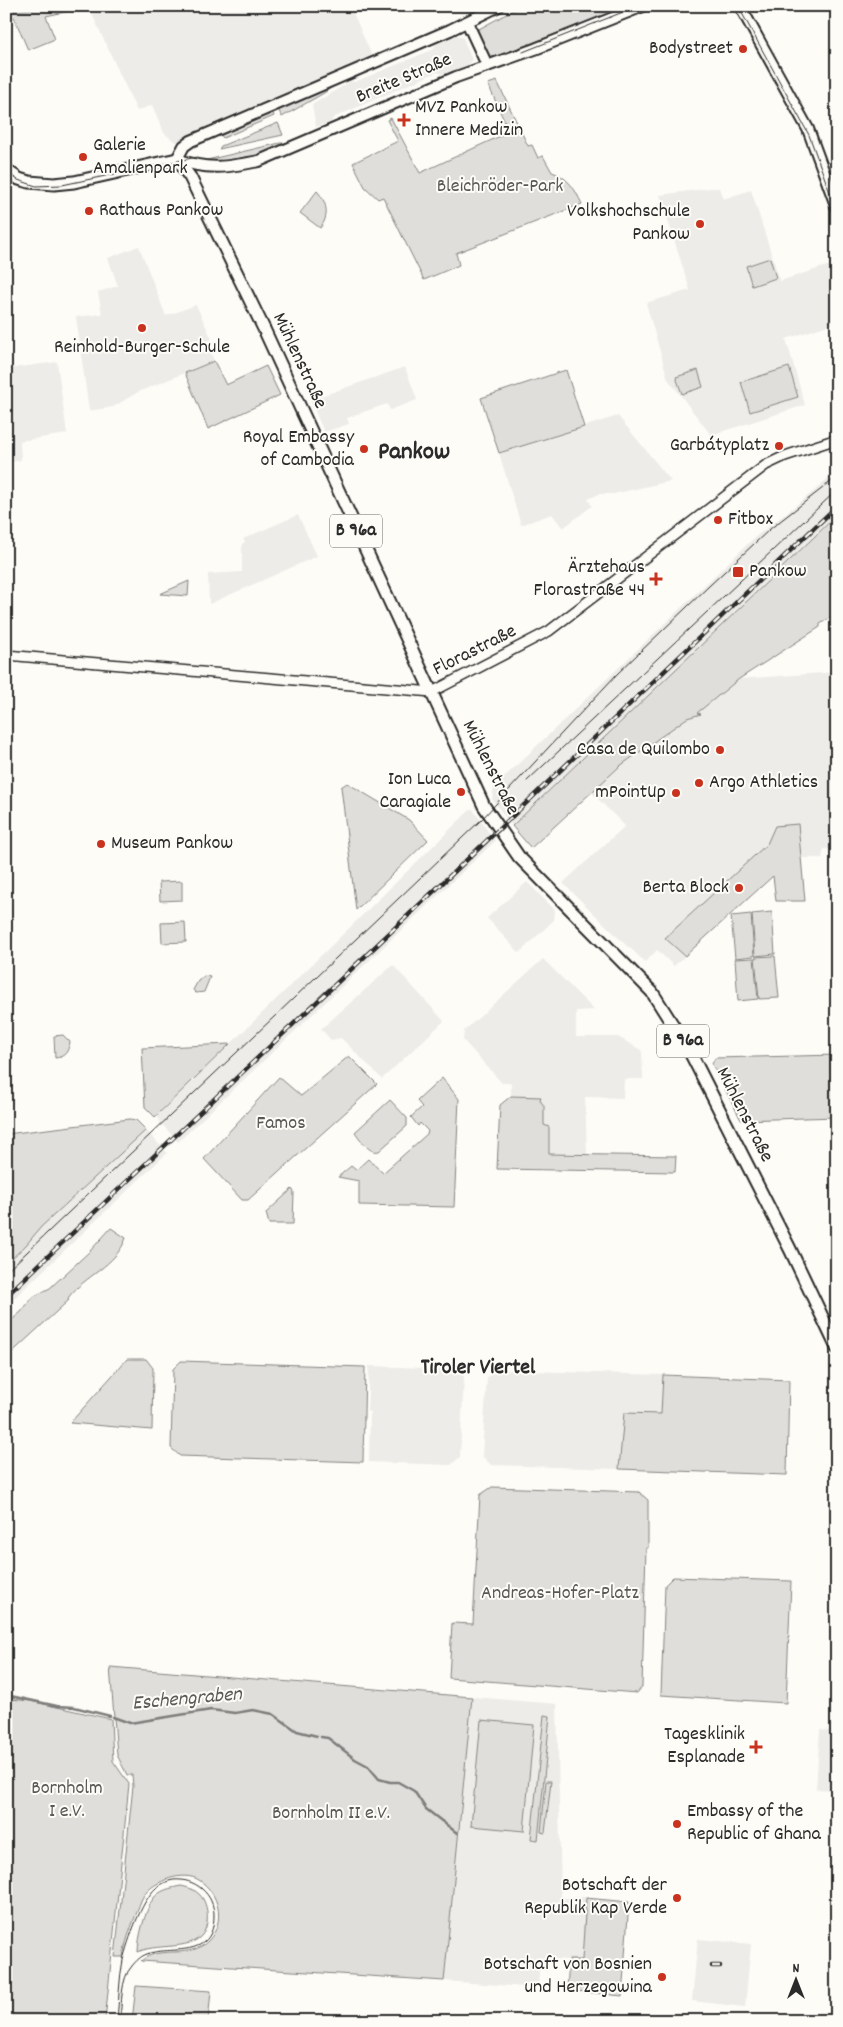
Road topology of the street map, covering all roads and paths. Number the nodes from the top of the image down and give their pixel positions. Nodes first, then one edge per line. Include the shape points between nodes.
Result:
1 (499, 6) edge
2 (643, 6) edge
3 (740, 6) edge
4 (467, 22) junction
5 (488, 66) junction
6 (177, 159) junction
7 (8, 173) edge
8 (837, 208) edge
9 (837, 439) edge
10 (6, 655) edge
11 (432, 692) junction
12 (837, 1348) edge

1 - 4 main road, Breite Straße
2 - 5 main road, Breite Straße
3 - 8 main road via 808,129
4 - 5 main road
4 - 6 main road, Breite Straße via 191,141
5 - 6 main road, Breite Straße via 449,79 259,161 216,168 199,167
6 - 7 main road via 54,184 29,182
6 - 11 main road, Mühlenstraße / B 96a via 195,185 264,329
9 - 11 street, Florastraße via 785,456 766,466 550,632
10 - 11 street, Florastraße
11 - 12 main road, Mühlenstraße / B 96a via 484,806 519,857 646,984 691,1054

